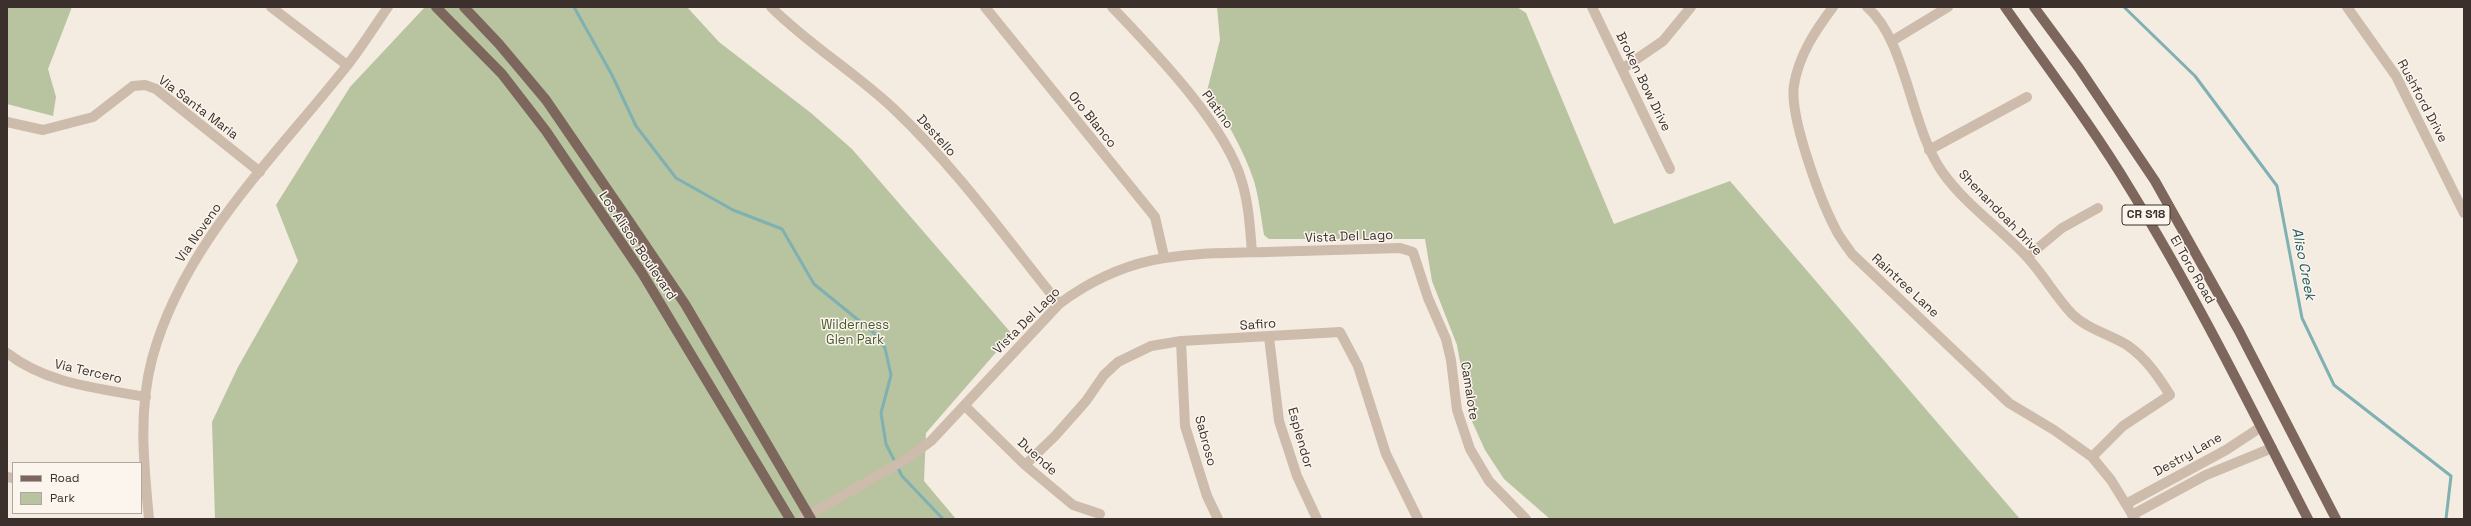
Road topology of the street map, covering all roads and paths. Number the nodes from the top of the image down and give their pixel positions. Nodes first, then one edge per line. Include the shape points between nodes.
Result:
1 (271, 7) edge
2 (388, 7) edge
3 (436, 7) edge
4 (464, 7) edge
5 (771, 7) edge
6 (985, 7) edge
7 (1112, 7) edge
8 (1592, 7) edge
9 (1691, 7) edge
10 (1833, 7) edge
11 (1867, 7) edge
12 (1948, 7) edge
13 (2005, 7) edge
14 (2034, 7) edge
15 (2348, 7) edge
16 (1892, 41) junction
17 (347, 65) junction
18 (1622, 69) junction
19 (2027, 97) dead end
20 (7, 122) edge
21 (1928, 150) junction
22 (1670, 168) dead end
23 (260, 172) junction
24 (2098, 208) dead end
25 (2464, 213) edge
26 (1252, 252) junction
27 (1413, 252) joint
28 (1164, 256) junction
29 (2027, 257) junction
30 (1059, 304) junction
31 (1269, 337) junction
32 (1181, 341) junction
33 (7, 353) edge
34 (146, 398) junction
35 (965, 406) junction
36 (2261, 427) junction
37 (2272, 448) junction
38 (2216, 456) junction
39 (2092, 457) junction
40 (1024, 465) junction
41 (2221, 468) junction
42 (2163, 484) junction
43 (144, 491) edge
44 (2168, 495) junction
45 (2126, 504) junction
46 (1100, 514) dead end
47 (2134, 517) edge
48 (807, 518) edge
49 (149, 519) edge
50 (790, 519) edge
51 (1218, 519) edge
52 (1317, 519) edge
53 (1418, 519) edge
54 (1526, 519) edge
55 (2308, 519) edge
56 (2336, 519) edge

1 - 17 street
2 - 17 street, Via Noveno
3 - 50 main road, Los Alisos Boulevard via 502,74 546,131 642,273
4 - 48 main road, Los Alisos Boulevard via 546,100 630,221 685,304
5 - 30 street, Destello via 894,110 986,213
6 - 28 street, Oro Blanco via 1155,217
7 - 26 street, Platino via 1205,113 1226,146 1242,182
8 - 18 street, Broken Bow Drive
9 - 18 street via 1663,41
10 - 39 street, Raintree Lane via 1807,45 1798,65 1794,87 1799,125 1817,184 1835,229 1852,254 2009,403
11 - 16 street, Shenandoah Drive via 1874,13
12 - 16 street
13 - 36 main road, El Toro Road / CR S18 via 2061,83 2130,188 2200,308
14 - 56 main road, El Toro Road via 2080,68 2155,181 2235,324
15 - 25 street, Rushford Drive via 2400,82
16 - 21 street, Shenandoah Drive
17 - 23 street, Via Noveno
18 - 22 street, Broken Bow Drive
19 - 21 street
20 - 23 street, Via Santa Maria via 43,130 93,117 133,86 145,84 156,89
21 - 29 street, Shenandoah Drive via 1965,198
23 - 34 street, Via Noveno via 203,246 173,300 152,361
24 - 29 street via 2062,228
26 - 27 street, Vista Del Lago via 1400,248
26 - 28 street, Vista Del Lago
27 - 54 street, Camalote via 1428,298 1446,339 1457,410 1470,449 1489,481
28 - 30 street, Vista Del Lago via 1108,273 1083,286
29 - 39 street, Shenandoah Drive via 2072,314 2083,323 2127,346 2151,366 2170,395 2123,426
30 - 35 street, Vista Del Lago
31 - 32 street, Safiro
31 - 52 street, Esplendor via 1279,421 1297,476
31 - 53 street, Safiro via 1340,332 1358,366 1386,454
32 - 40 street, Safiro via 1150,346 1118,362 1104,375 1086,401 1055,436
32 - 51 street, Sabroso via 1185,426 1207,496
33 - 34 street, Via Tercero via 44,375
34 - 43 street, Via Noveno via 143,430
35 - 40 street, Duende
35 - 48 street, Vista Del Lago via 931,441 908,458
36 - 37 main road, El Toro Road / CR S18
36 - 38 street, Destry Lane
37 - 41 street, Destry Lane
37 - 55 main road, El Toro Road / CR S18
38 - 41 street
38 - 42 street, Destry Lane
39 - 45 street, Raintree Lane
40 - 46 street, Duende via 1073,505
41 - 44 street, Destry Lane
42 - 44 street
42 - 45 street, Destry Lane
43 - 49 street, Via Noveno
44 - 47 street, Destry Lane
45 - 47 street, Raintree Lane

